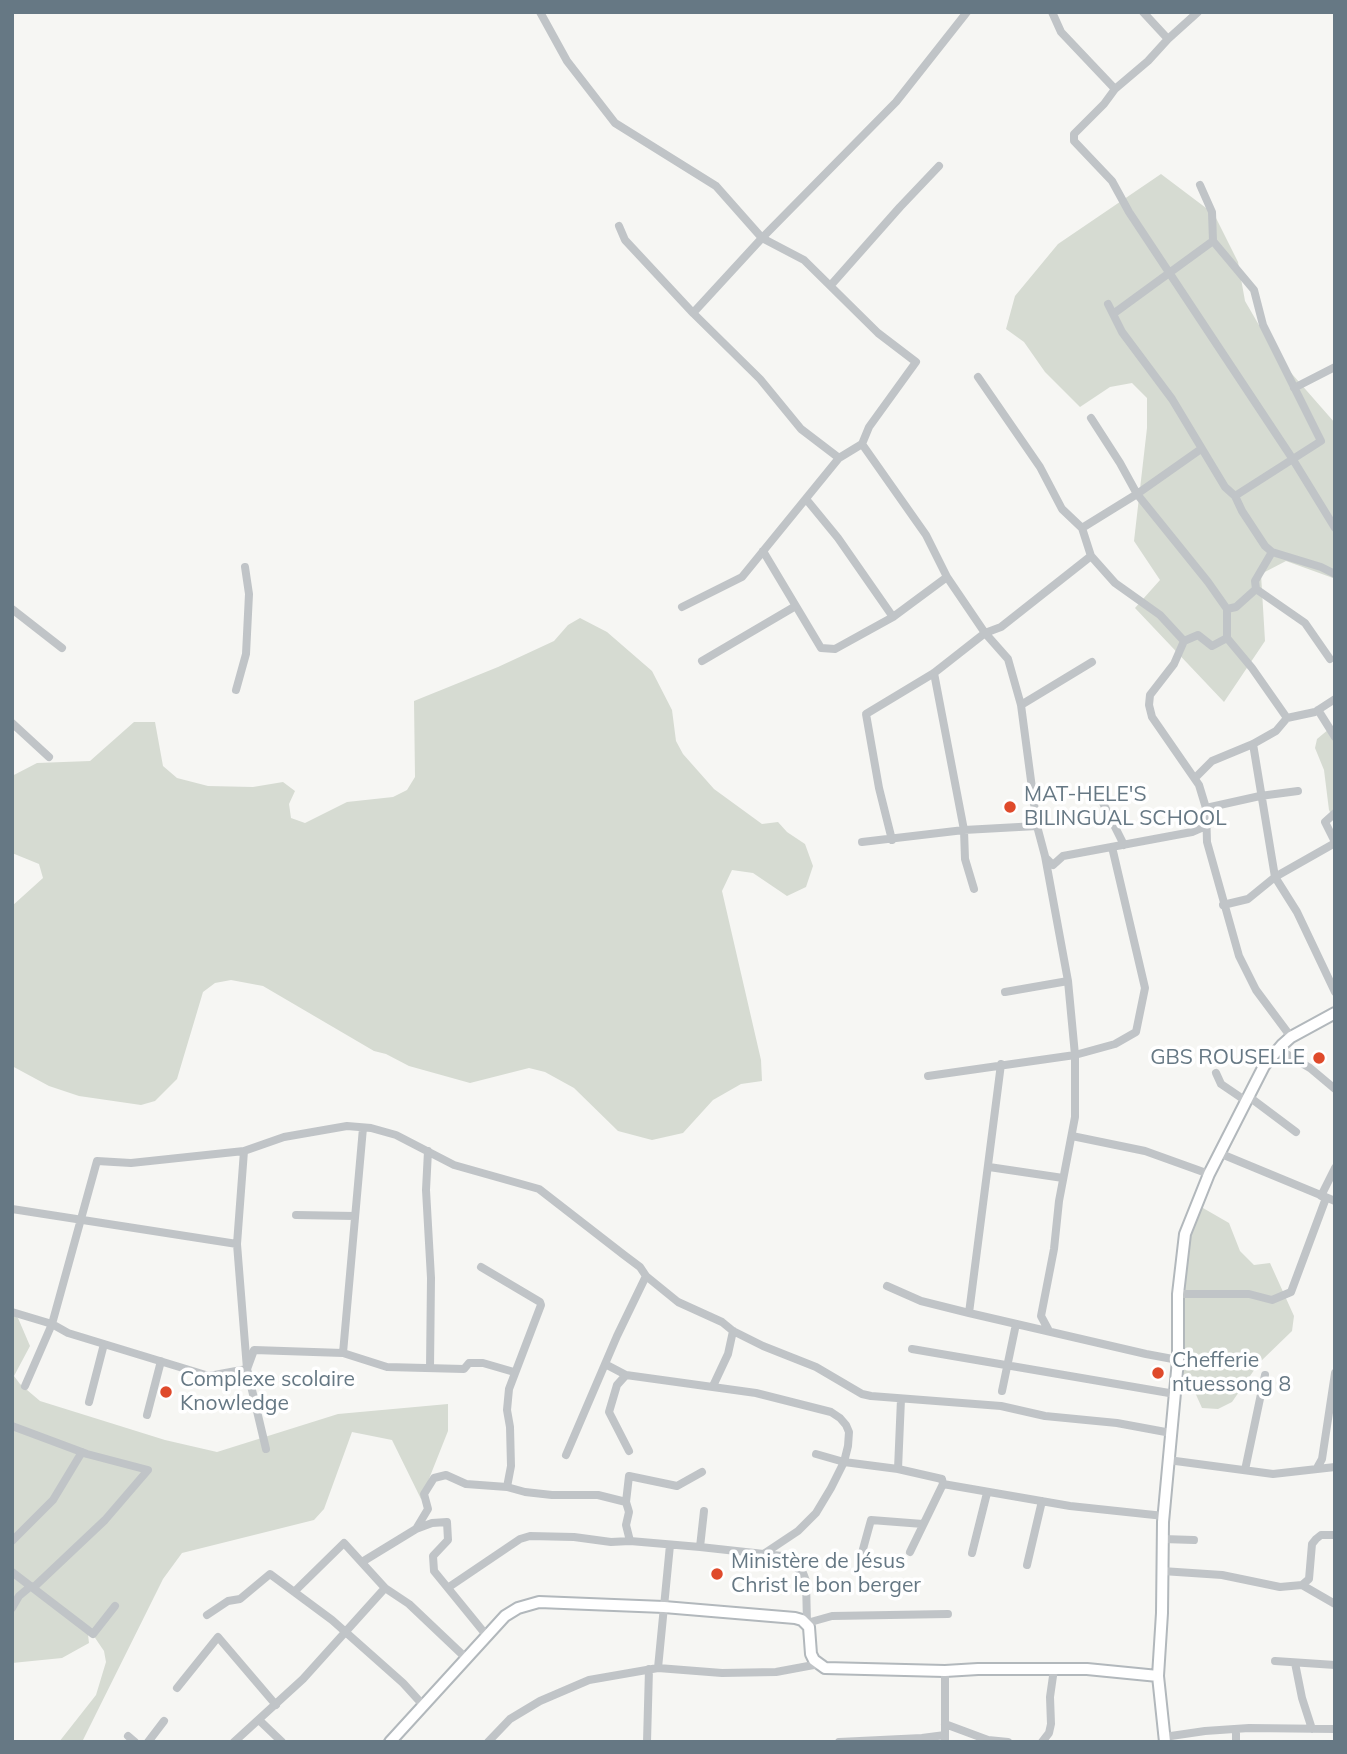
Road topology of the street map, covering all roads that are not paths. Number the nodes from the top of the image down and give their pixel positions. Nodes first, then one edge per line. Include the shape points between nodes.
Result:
1 (540, 12) edge
2 (967, 12) edge
3 (1052, 12) edge
4 (1143, 12) edge
5 (1198, 12) edge
6 (1168, 39) junction
7 (1115, 89) junction
8 (940, 166) dead end
9 (1200, 185) dead end
10 (619, 226) dead end
11 (762, 238) junction
12 (1213, 241) junction
13 (1170, 273) junction
14 (831, 285) junction
15 (1108, 304) dead end
16 (693, 313) junction
17 (1113, 314) junction
18 (1335, 366) edge
19 (978, 377) dead end
20 (1294, 388) junction
21 (1091, 418) dead end
22 (862, 444) junction
23 (1201, 449) junction
24 (839, 458) junction
25 (1292, 458) junction
26 (1137, 494) junction
27 (1235, 496) junction
28 (806, 499) junction
29 (1082, 528) junction
30 (1335, 528) edge
31 (763, 551) junction
32 (1272, 552) junction
33 (1091, 556) junction
34 (245, 567) dead end
35 (1335, 574) edge
36 (947, 577) junction
37 (1256, 589) junction
38 (682, 607) dead end
39 (794, 607) junction
40 (12, 609) edge
41 (1227, 610) junction
42 (893, 617) junction
43 (985, 633) junction
44 (1227, 638) junction
45 (1184, 641) junction
46 (62, 648) dead end
47 (1330, 659) dead end
48 (702, 661) dead end
49 (1092, 662) dead end
50 (934, 673) junction
51 (236, 690) dead end
52 (1335, 699) edge
53 (1021, 705) junction
54 (1318, 710) junction
55 (1287, 718) junction
56 (12, 723) edge
57 (1335, 737) edge
58 (1253, 744) junction
59 (48, 757) dead end
60 (1195, 778) junction
61 (1298, 791) dead end
62 (1099, 795) dead end
63 (1260, 796) junction
64 (1206, 808) junction
65 (1335, 813) edge
66 (1208, 825) junction
67 (1037, 826) junction
68 (964, 830) junction
69 (1192, 832) junction
70 (892, 840) junction
71 (862, 842) dead end
72 (1207, 842) junction
73 (1335, 843) edge
74 (1124, 845) junction
75 (1112, 847) junction
76 (1045, 856) junction
77 (1275, 877) junction
78 (974, 889) dead end
79 (1223, 905) junction
80 (1068, 981) junction
81 (1004, 992) dead end
82 (1335, 992) edge
83 (1335, 1013) edge
84 (1291, 1037) junction
85 (1278, 1049) junction
86 (1075, 1055) junction
87 (1001, 1064) junction
88 (1216, 1073) dead end
89 (928, 1076) dead end
90 (1335, 1089) edge
91 (1247, 1098) junction
92 (363, 1128) junction
93 (1296, 1132) dead end
94 (1072, 1136) junction
95 (244, 1150) junction
96 (428, 1151) junction
97 (1219, 1153) junction
98 (989, 1167) junction
99 (1335, 1168) edge
100 (1209, 1174) junction
101 (1063, 1178) junction
102 (1327, 1198) edge
103 (12, 1209) edge
104 (296, 1215) dead end
105 (355, 1216) junction
106 (80, 1221) junction
107 (237, 1244) junction
108 (481, 1267) dead end
109 (646, 1276) junction
110 (887, 1286) dead end
111 (1178, 1294) junction
112 (12, 1312) edge
113 (969, 1313) junction
114 (52, 1324) junction
115 (1016, 1324) junction
116 (733, 1331) junction
117 (1049, 1331) junction
118 (104, 1344) junction
119 (912, 1349) dead end
120 (343, 1353) junction
121 (1178, 1360) junction
122 (161, 1361) junction
123 (605, 1364) junction
124 (1006, 1365) junction
125 (430, 1368) junction
126 (247, 1369) junction
127 (514, 1372) junction
128 (1335, 1373) edge
129 (626, 1375) junction
130 (1265, 1375) dead end
131 (25, 1386) dead end
132 (713, 1386) junction
133 (1002, 1391) dead end
134 (1175, 1394) junction
135 (901, 1399) junction
136 (89, 1402) dead end
137 (147, 1415) dead end
138 (12, 1426) edge
139 (1171, 1433) junction
140 (266, 1448) dead end
141 (629, 1451) dead end
142 (82, 1452) junction
143 (816, 1454) dead end
144 (566, 1455) dead end
145 (1168, 1460) junction
146 (844, 1462) junction
147 (1335, 1467) edge
148 (1317, 1468) junction
149 (898, 1469) junction
150 (1245, 1470) junction
151 (702, 1472) dead end
152 (943, 1484) junction
153 (507, 1487) junction
154 (987, 1493) junction
155 (1042, 1501) junction
156 (626, 1502) junction
157 (704, 1511) dead end
158 (1164, 1516) junction
159 (923, 1524) junction
160 (416, 1528) junction
161 (1335, 1535) edge
162 (1163, 1539) junction
163 (1194, 1540) dead end
164 (12, 1541) edge
165 (630, 1541) junction
166 (670, 1545) junction
167 (700, 1547) junction
168 (910, 1552) dead end
169 (765, 1553) junction
170 (972, 1553) dead end
171 (860, 1560) dead end
172 (362, 1562) junction
173 (1027, 1565) dead end
174 (12, 1572) edge
175 (1162, 1572) junction
176 (1302, 1585) junction
177 (32, 1587) junction
178 (449, 1587) junction
179 (385, 1588) junction
180 (294, 1592) junction
181 (1335, 1604) edge
182 (115, 1606) dead end
183 (664, 1606) junction
184 (12, 1608) edge
185 (948, 1614) dead end
186 (207, 1615) dead end
187 (807, 1623) junction
188 (347, 1634) junction
189 (487, 1636) junction
190 (467, 1659) junction
191 (1275, 1661) dead end
192 (1295, 1663) junction
193 (819, 1664) junction
194 (1335, 1665) edge
195 (653, 1669) junction
196 (1054, 1669) junction
197 (945, 1671) junction
198 (1158, 1676) junction
199 (177, 1688) dead end
200 (276, 1705) junction
201 (423, 1705) junction
202 (260, 1720) junction
203 (164, 1721) dead end
204 (945, 1724) junction
205 (1236, 1730) junction
206 (1312, 1730) junction
207 (1335, 1730) edge
208 (945, 1738) edge
209 (1164, 1740) edge
210 (148, 1742) edge
211 (234, 1742) edge
212 (282, 1742) edge
213 (390, 1742) edge
214 (488, 1742) edge
215 (647, 1742) edge
216 (839, 1742) edge
217 (1008, 1742) edge
218 (1042, 1742) edge
219 (1236, 1742) edge

1 - 11 street via 567,61 615,123 716,186
2 - 11 street via 896,102
3 - 7 street via 1061,32
4 - 6 street
5 - 6 street
6 - 7 street
7 - 13 street via 1074,134 1074,141 1112,181
8 - 14 street
9 - 12 street via 1212,212
10 - 16 street via 625,240
11 - 14 street via 804,260
11 - 16 street
12 - 13 street
12 - 20 street via 1254,290 1262,325
13 - 17 street
13 - 25 street
14 - 22 street via 878,333 916,362 869,427
15 - 17 street
16 - 24 street via 760,379 801,429
17 - 23 street via 1172,398
18 - 20 street
19 - 29 street via 1040,467 1062,509
20 - 25 street via 1321,441
21 - 26 street
22 - 24 street
22 - 36 street via 926,535
23 - 26 street
23 - 27 street
24 - 28 street
25 - 27 street
25 - 30 street
26 - 29 street
26 - 41 street
27 - 32 street
28 - 31 street
28 - 42 street
29 - 33 street
31 - 38 street via 742,577
31 - 39 street
32 - 35 street
32 - 37 street via 1255,581
33 - 43 street via 1001,626
33 - 45 street via 1115,583 1160,615
34 - 51 street via 249,594 246,654
36 - 42 street
36 - 43 street
37 - 41 street
37 - 47 street via 1305,623
39 - 42 street via 821,648 835,649
39 - 48 street
40 - 46 street
41 - 44 street
43 - 50 street
43 - 53 street via 1008,659
44 - 45 street via 1212,646 1198,635
44 - 55 street
45 - 60 street via 1174,664 1150,695 1149,705 1152,717
49 - 53 street
50 - 68 street
50 - 70 street via 866,715
52 - 54 street
53 - 67 street
54 - 55 street
54 - 57 street
55 - 58 street via 1276,731
56 - 59 street
58 - 60 street via 1212,761
58 - 63 street
60 - 64 street
61 - 63 street
62 - 74 street
63 - 64 street
63 - 77 street
64 - 66 street
65 - 73 street via 1325,822
66 - 69 street
66 - 72 street
67 - 68 street
67 - 76 street
68 - 70 street
68 - 78 street via 965,859
69 - 72 street
69 - 74 street
70 - 71 street
72 - 79 street
73 - 77 street
74 - 75 street
75 - 76 street via 1063,856 1053,865
75 - 86 street via 1145,988 1136,1032 1115,1044
76 - 80 street
77 - 79 street via 1248,898
77 - 82 street via 1308,932
79 - 84 street via 1239,956 1256,990
80 - 81 street
80 - 86 street
83 - 84 street
84 - 85 street
85 - 90 street
85 - 91 street
86 - 87 street
86 - 94 street
87 - 89 street
87 - 98 street
88 - 91 street via 1221,1084
91 - 93 street
91 - 97 street
92 - 95 street via 347,1126
92 - 96 street via 396,1135
92 - 105 street
94 - 100 street via 1145,1151
94 - 101 street
95 - 106 street via 131,1163 97,1161
95 - 107 street
96 - 109 street via 464,1169 539,1189
96 - 125 street
97 - 100 street
97 - 102 street
98 - 101 street
98 - 113 street
99 - 102 street
100 - 111 street via 1185,1234
101 - 117 street via 1041,1316
102 - 111 street via 1291,1292 1272,1300 1249,1294
103 - 106 street
104 - 105 street
105 - 120 street
106 - 107 street
106 - 114 street
107 - 126 street
108 - 127 street via 541,1305
109 - 116 street via 678,1302
109 - 123 street
110 - 113 street via 921,1301
111 - 121 street
112 - 114 street
113 - 115 street
114 - 118 street
114 - 131 street
115 - 117 street
115 - 124 street
116 - 132 street
116 - 135 street via 816,1367 862,1394
117 - 121 street
118 - 122 street
118 - 136 street
119 - 124 street
120 - 125 street via 387,1367
120 - 126 street via 254,1350
121 - 134 street
122 - 126 street via 209,1376
122 - 137 street
123 - 129 street
123 - 144 street
124 - 133 street
124 - 134 street
125 - 127 street via 464,1369 469,1363 483,1363
126 - 140 street
127 - 153 street via 507,1410 511,1466
128 - 148 street
129 - 132 street
129 - 141 street via 617,1385 609,1412
130 - 150 street
132 - 146 street via 831,1412 849,1432
134 - 139 street
135 - 139 street via 1001,1406
135 - 149 street
138 - 142 street
139 - 145 street
142 - 164 street via 53,1500
142 - 177 street via 148,1471 105,1520
143 - 146 street
145 - 150 street
145 - 158 street
146 - 149 street
146 - 169 street via 816,1513
147 - 148 street
148 - 150 street via 1273,1474
149 - 152 street via 942,1479
151 - 156 street via 677,1486 629,1476
152 - 154 street
152 - 159 street
153 - 156 street
153 - 160 street via 466,1484 446,1475 434,1478 425,1494 429,1509
154 - 155 street
154 - 170 street
155 - 158 street
155 - 173 street
156 - 165 street
157 - 167 street
158 - 162 street
159 - 168 street
159 - 171 street via 871,1520
160 - 172 street
160 - 178 street via 447,1522 448,1540 433,1556 434,1571
161 - 176 street via 1321,1535 1312,1544 1309,1579
162 - 163 street
162 - 175 street
165 - 166 street
165 - 178 street via 530,1536
166 - 167 street
166 - 183 street
167 - 169 street
169 - 187 street via 782,1556 803,1573
172 - 179 street
172 - 180 street via 344,1543
174 - 177 street
175 - 176 street via 1222,1575 1280,1587
175 - 198 street
176 - 181 street
177 - 182 street via 93,1634
177 - 184 street
178 - 189 street
179 - 188 street
179 - 190 street via 409,1604
180 - 186 street via 270,1574 240,1599
180 - 188 street
183 - 187 street via 795,1618
183 - 189 street via 539,1602 505,1616
183 - 195 street
185 - 187 street via 832,1616
187 - 193 street via 811,1654
188 - 200 street
188 - 201 street
189 - 190 street
190 - 201 street
191 - 192 street
192 - 194 street
192 - 206 street
193 - 195 street via 762,1673
193 - 197 street via 834,1669
195 - 214 street via 565,1689 510,1719
195 - 215 street
196 - 197 street
196 - 198 street
196 - 218 street via 1051,1724
197 - 204 street
198 - 209 street
199 - 200 street via 218,1637
200 - 202 street
201 - 213 street
202 - 211 street
202 - 212 street
203 - 210 street
204 - 208 street
204 - 217 street via 988,1740
205 - 206 street
205 - 209 street
205 - 219 street
206 - 207 street
208 - 216 street

